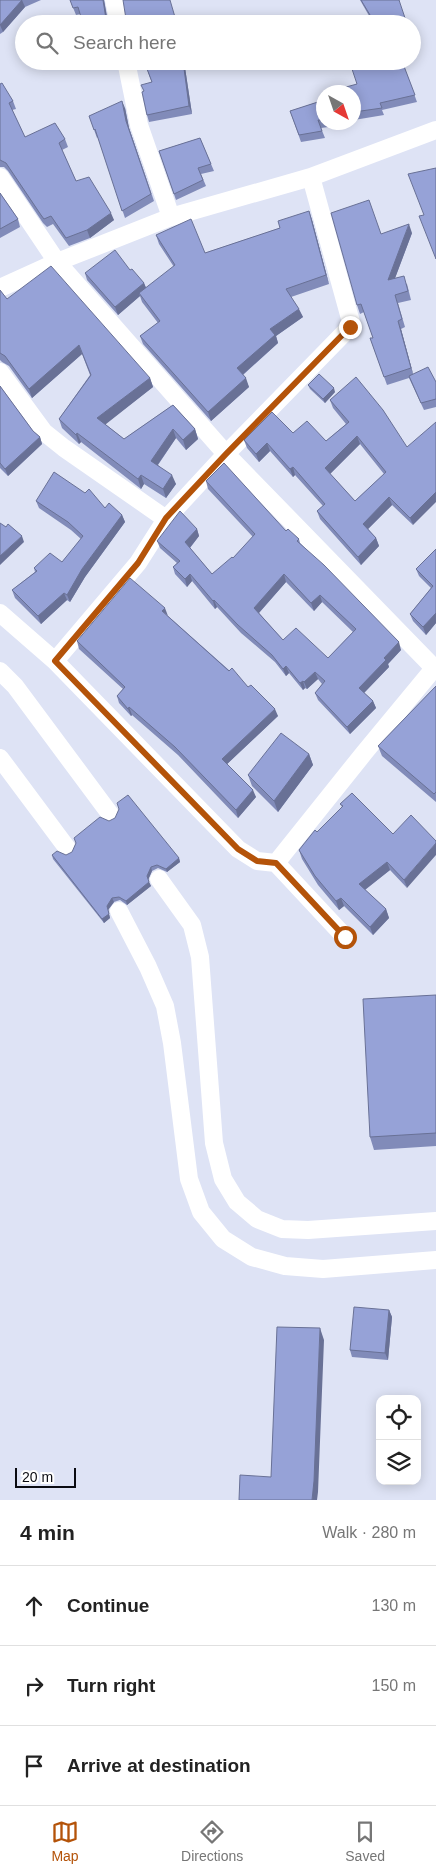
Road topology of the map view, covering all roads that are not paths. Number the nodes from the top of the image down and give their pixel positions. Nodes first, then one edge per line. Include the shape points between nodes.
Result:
1 (114, 0) edge
2 (117, 15) edge
3 (128, 70) edge
4 (436, 130) edge
5 (0, 177) edge
6 (311, 177) junction
7 (171, 217) junction
8 (57, 262) junction
9 (0, 288) edge
10 (0, 372) edge
11 (226, 454) junction
12 (166, 518) junction
13 (0, 613) edge
14 (55, 661) junction
15 (435, 669) edge
16 (0, 671) edge
17 (0, 758) edge
18 (110, 814) dead end
19 (67, 848) dead end
20 (276, 863) junction
21 (159, 879) dead end
22 (119, 911) dead end
23 (345, 937) dead end
24 (436, 1222) edge
25 (436, 1260) edge

1 - 2 street
3 - 7 street via 138,125
4 - 6 street
5 - 8 street
6 - 7 street
6 - 11 street via 352,322
7 - 8 street
8 - 9 street
8 - 11 street
10 - 12 street via 44,432
11 - 12 street
11 - 15 street
12 - 14 street via 138,563
13 - 14 street
14 - 20 street via 238,849 257,861
15 - 20 street
16 - 18 street via 15,686
17 - 19 street
20 - 23 street
21 - 24 street via 192,925 200,957 214,1143 223,1179 237,1202 257,1219 282,1229
22 - 25 street via 164,1006 172,1043 188,1179 201,1212 223,1239 252,1258 285,1266 323,1269

